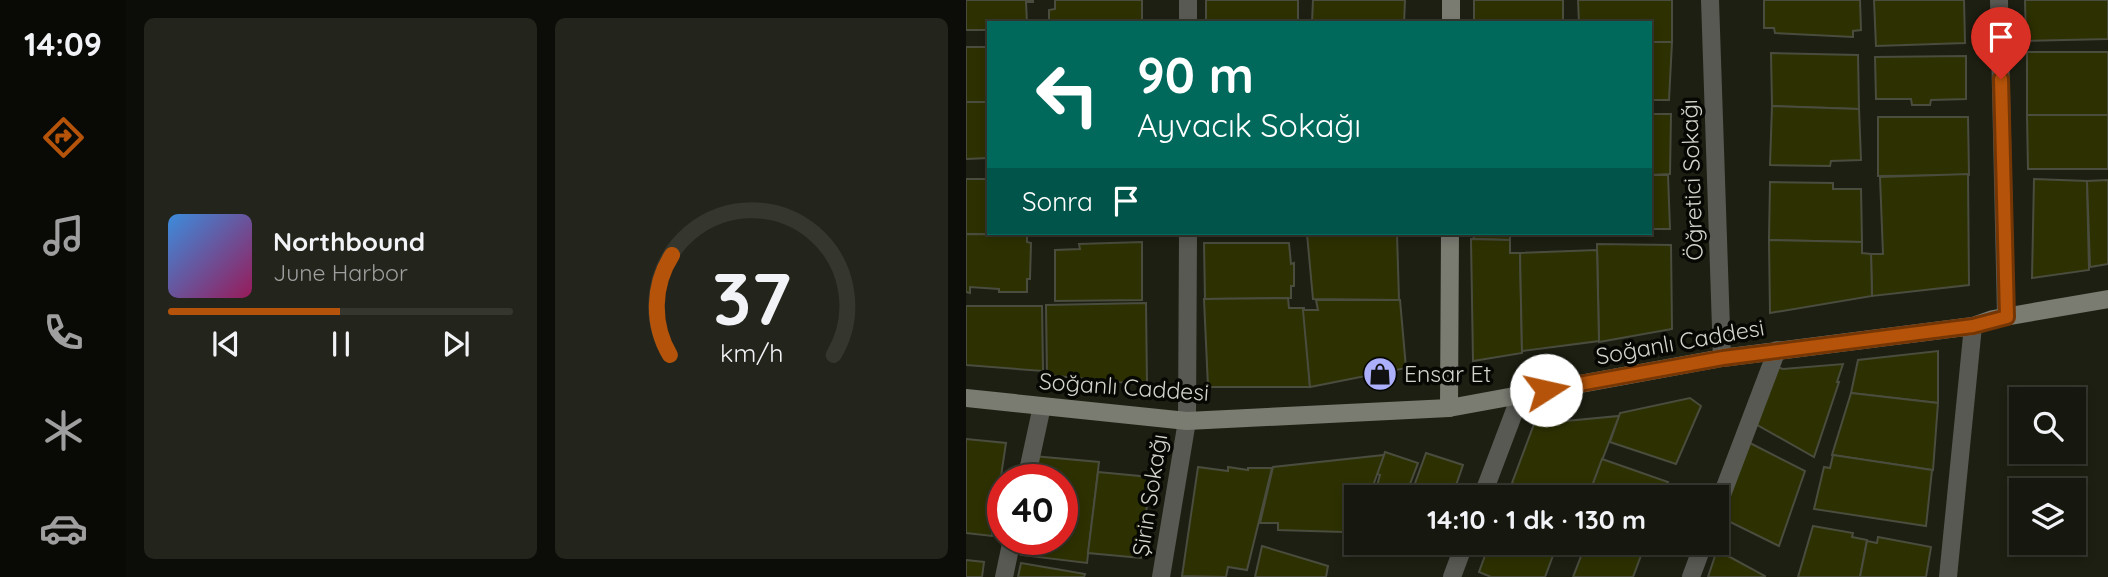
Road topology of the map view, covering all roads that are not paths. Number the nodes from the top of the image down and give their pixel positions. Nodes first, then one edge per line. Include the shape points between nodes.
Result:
1 (1188, 0) edge
2 (1451, 0) edge
3 (1710, 0) edge
4 (1998, 0) edge
5 (1188, 21) edge
6 (1451, 21) edge
7 (1188, 235) edge
8 (1450, 235) edge
9 (2108, 299) edge
10 (2007, 317) junction
11 (1973, 326) junction
12 (1777, 350) junction
13 (1723, 358) junction
14 (1521, 394) junction
15 (966, 398) edge
16 (1042, 406) junction
17 (1449, 408) junction
18 (1187, 421) junction
19 (1029, 464) edge
20 (1487, 485) edge
21 (1726, 485) edge
22 (1009, 555) edge
23 (1460, 555) edge
24 (1699, 555) edge
25 (1004, 577) edge
26 (1161, 577) edge
27 (1452, 577) edge
28 (1690, 577) edge
29 (1948, 577) edge

1 - 5 street
2 - 6 street
3 - 13 street, Öğretici Sokağı
4 - 10 street
7 - 18 street, Şirin Sokağı
8 - 17 street
9 - 10 street, Soğanlı Caddesi
10 - 11 street, Soğanlı Caddesi
11 - 12 street, Soğanlı Caddesi
11 - 29 street
12 - 13 street, Soğanlı Caddesi
12 - 21 street
13 - 14 street, Soğanlı Caddesi
14 - 17 street, Soğanlı Caddesi
14 - 20 street
15 - 16 street, Soğanlı Caddesi
16 - 18 street, Soğanlı Caddesi
16 - 19 street
17 - 18 street, Soğanlı Caddesi
18 - 26 street, Şirin Sokağı
22 - 25 street
23 - 27 street
24 - 28 street

